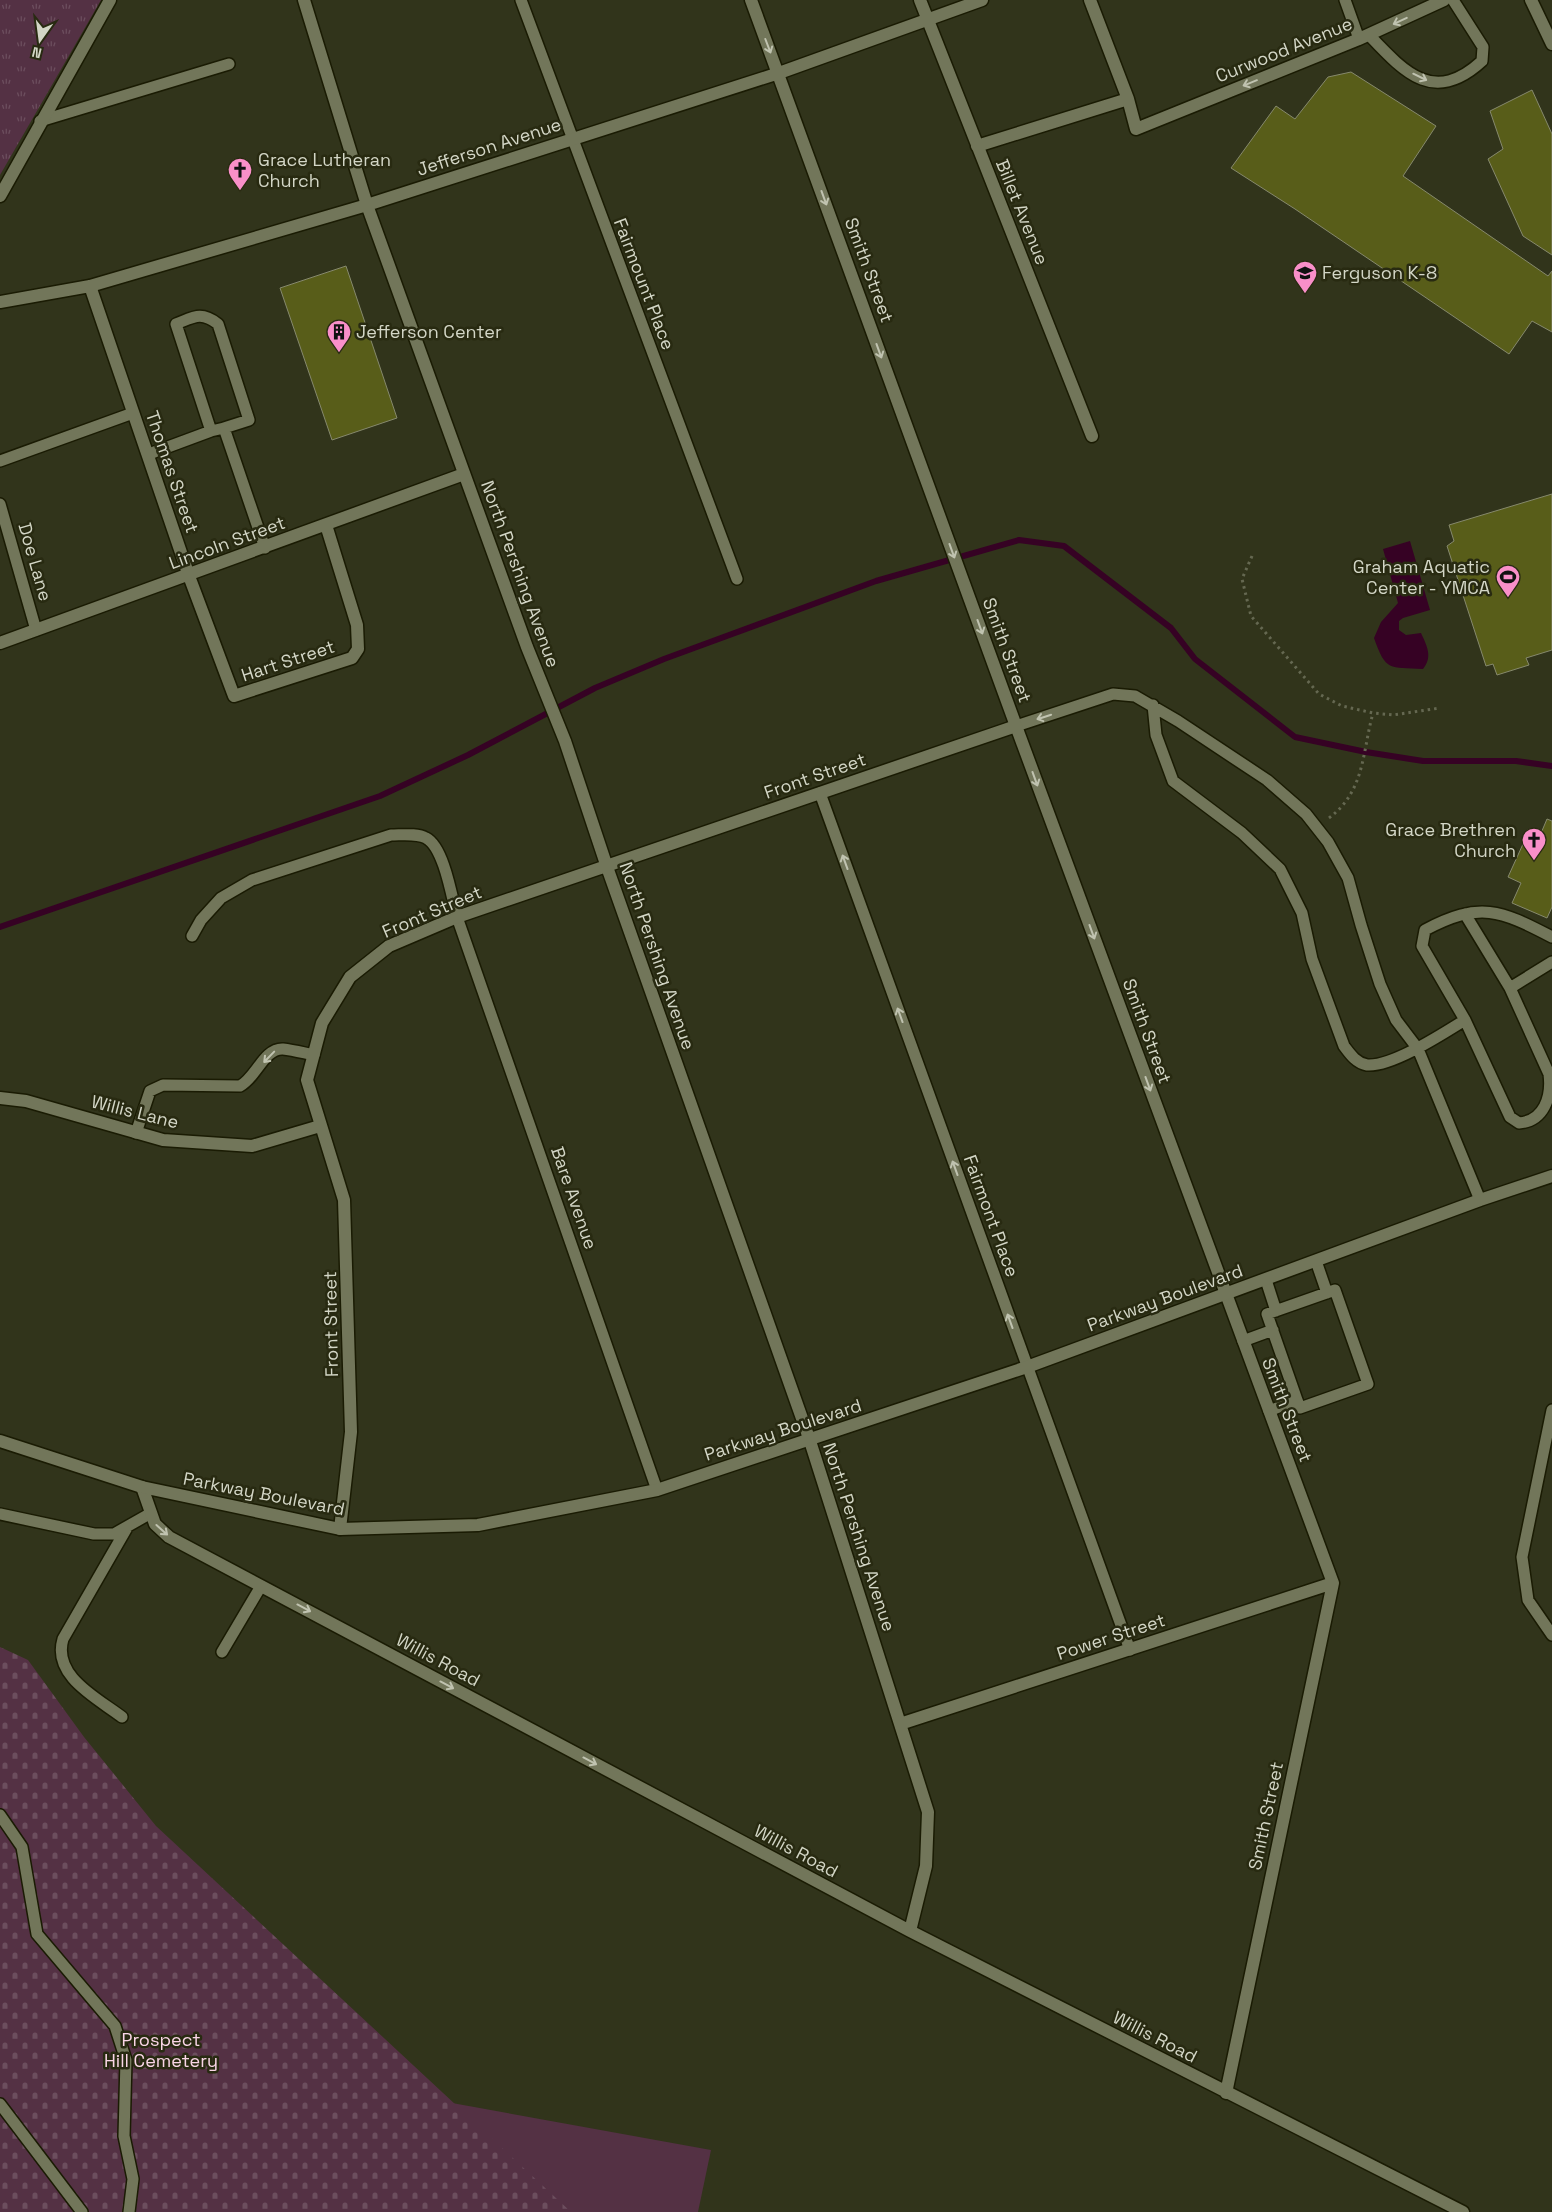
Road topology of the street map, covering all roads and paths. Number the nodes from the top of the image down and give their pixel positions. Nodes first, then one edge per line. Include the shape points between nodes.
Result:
1 (110, 0) edge
2 (304, 0) edge
3 (520, 0) edge
4 (751, 0) edge
5 (920, 0) edge
6 (982, 0) edge
7 (1090, 0) edge
8 (1345, 0) edge
9 (1444, 0) edge
10 (1454, 0) edge
11 (1531, 0) edge
12 (928, 20) junction
13 (1364, 37) junction
14 (1552, 44) edge
15 (229, 64) dead end
16 (779, 73) junction
17 (1128, 99) junction
18 (40, 121) junction
19 (571, 140) junction
20 (977, 146) junction
21 (0, 196) edge
22 (367, 205) junction
23 (90, 286) junction
24 (0, 302) edge
25 (132, 413) junction
26 (224, 428) junction
27 (212, 431) junction
28 (1092, 436) dead end
29 (149, 454) junction
30 (0, 461) edge
31 (464, 474) junction
32 (0, 504) edge
33 (326, 525) junction
34 (265, 548) junction
35 (1252, 556) dead end
36 (189, 576) junction
37 (737, 579) dead end
38 (36, 630) junction
39 (0, 643) edge
40 (234, 696) joint
41 (1153, 706) junction
42 (1440, 708) dead end
43 (1373, 713) junction
44 (1016, 726) junction
45 (820, 793) junction
46 (1317, 828) junction
47 (607, 867) junction
48 (1465, 914) junction
49 (457, 917) junction
50 (192, 936) dead end
51 (1552, 937) edge
52 (1552, 962) edge
53 (1510, 988) junction
54 (1465, 1020) junction
55 (1418, 1049) junction
56 (314, 1055) junction
57 (0, 1098) edge
58 (320, 1126) junction
59 (136, 1133) junction
60 (1552, 1176) edge
61 (1480, 1200) junction
62 (1316, 1261) junction
63 (1266, 1280) junction
64 (1327, 1293) junction
65 (1225, 1294) junction
66 (1276, 1311) junction
67 (1273, 1330) junction
68 (1242, 1341) junction
69 (1027, 1367) junction
70 (1297, 1400) junction
71 (1552, 1410) edge
72 (1269, 1411) junction
73 (810, 1440) junction
74 (0, 1441) edge
75 (142, 1486) junction
76 (657, 1490) junction
77 (151, 1513) junction
78 (0, 1514) edge
79 (128, 1526) junction
80 (340, 1529) junction
81 (1333, 1583) junction
82 (261, 1586) junction
83 (1552, 1635) edge
84 (1130, 1650) junction
85 (222, 1652) dead end
86 (122, 1717) dead end
87 (900, 1724) junction
88 (0, 1815) edge
89 (910, 1931) junction
90 (1226, 2093) junction
91 (0, 2104) edge
92 (82, 2212) edge
93 (130, 2212) edge
94 (1464, 2212) edge

1 - 18 street
2 - 22 street, North Pershing Avenue
3 - 19 lane, Fairmount Place
4 -> 16 street, Smith Street
5 - 12 street, Billet Avenue
6 - 12 street, Jefferson Avenue
7 - 17 street
8 - 13 lane
9 -> 13 street, Curwood Avenue
13 -> 10 lane via 1418,78 1440,84 1470,72 1482,61 1483,47
11 - 14 street
12 - 16 street, Jefferson Avenue
12 - 20 street, Billet Avenue
13 -> 17 street, Curwood Avenue via 1136,128
15 - 18 lane
16 - 19 street, Jefferson Avenue
16 -> 44 street, Smith Street
17 - 20 street
18 - 21 street
19 - 22 street, Jefferson Avenue
19 - 37 lane, Fairmount Place
20 - 28 street, Billet Avenue
22 - 23 street, Jefferson Avenue
22 - 31 street, North Pershing Avenue
23 - 24 street, Jefferson Avenue
23 - 25 street, Thomas Street
25 - 29 street, Thomas Street
25 - 30 lane
26 - 27 lane
26 - 27 lane via 249,420 218,324 208,316 198,316 176,324
26 - 34 lane
27 - 29 lane
29 - 36 street, Thomas Street
31 - 33 street, Lincoln Street
31 - 47 street, North Pershing Avenue via 565,741
32 - 38 lane, Doe Lane
33 - 34 street, Lincoln Street
33 - 40 street, Hart Street via 357,625 358,649 352,658
34 - 36 street, Lincoln Street
35 - 43 path via 1242,578 1251,616 1319,694 1342,706
36 - 38 street, Lincoln Street
36 - 40 street, Thomas Street
38 - 39 street, Lincoln Street
41 -> 44 lane via 1135,696 1112,694
41 - 46 lane via 1267,780
41 - 55 lane via 1156,735 1173,781 1242,833 1280,870 1302,913 1312,959 1350,1056 1368,1065
42 - 43 path via 1393,715
43 - 46 path via 1362,767 1350,798
44 - 45 street, Front Street
44 -> 65 street, Smith Street
45 - 47 street, Front Street
69 -> 45 lane, Fairmont Place
46 - 55 lane via 1348,878 1360,925 1396,1020
47 - 49 street, Front Street
47 - 73 street, North Pershing Avenue
48 - 51 lane via 1492,911 1504,914
48 - 53 lane
48 - 54 lane via 1426,930 1422,946
49 - 50 lane, Bare Avenue via 439,851 427,838 391,835 252,880 221,898 201,920
49 - 56 street, Front Street via 389,946 350,977 322,1023
49 - 76 lane, Bare Avenue
52 - 53 lane
53 - 54 lane via 1549,1074 1548,1098 1543,1110 1530,1122 1519,1123 1510,1117
54 - 55 lane
55 - 61 lane
56 - 58 street, Front Street via 307,1080
56 -> 59 lane via 282,1049 272,1051 240,1086 154,1087
57 - 59 street, Willis Lane via 26,1101
58 - 59 street, Willis Lane via 252,1146 163,1140
58 - 80 street, Front Street via 344,1200 351,1432
60 - 61 street, Parkway Boulevard
61 - 62 street, Parkway Boulevard
62 - 63 street, Parkway Boulevard
62 - 64 lane
63 - 65 street, Parkway Boulevard
63 - 66 lane
64 - 66 lane
64 - 70 lane via 1335,1290 1368,1384 1300,1408
65 - 68 street, Smith Street
65 - 69 street, Parkway Boulevard
66 - 67 lane via 1267,1314
67 - 68 lane
67 - 70 lane
68 - 72 street, Smith Street
69 - 73 street, Parkway Boulevard
69 - 84 lane, Fairmont Place
70 - 72 lane
71 - 83 lane via 1522,1557 1528,1600
72 - 81 street, Smith Street
73 - 76 street, Parkway Boulevard
73 - 87 street, North Pershing Avenue
74 - 75 street, Parkway Boulevard
75 - 77 street, Willis Road
75 - 80 street, Parkway Boulevard
76 - 80 street, Parkway Boulevard via 478,1525
77 - 79 lane
77 -> 82 street, Willis Road via 155,1524 169,1537
78 - 79 lane via 94,1534 114,1534
79 - 86 lane via 63,1639 60,1654 63,1666 74,1680
81 - 84 street, Power Street
81 - 90 street, Smith Street
82 - 85 lane
82 -> 89 street, Willis Road
84 - 87 street, Power Street
87 - 89 street, North Pershing Avenue via 928,1812 926,1866
88 - 93 lane via 22,1847 37,1934 115,2026 126,2060 124,2136 133,2179
89 - 90 street, Willis Road
90 - 94 street, Willis Road
91 - 92 lane

